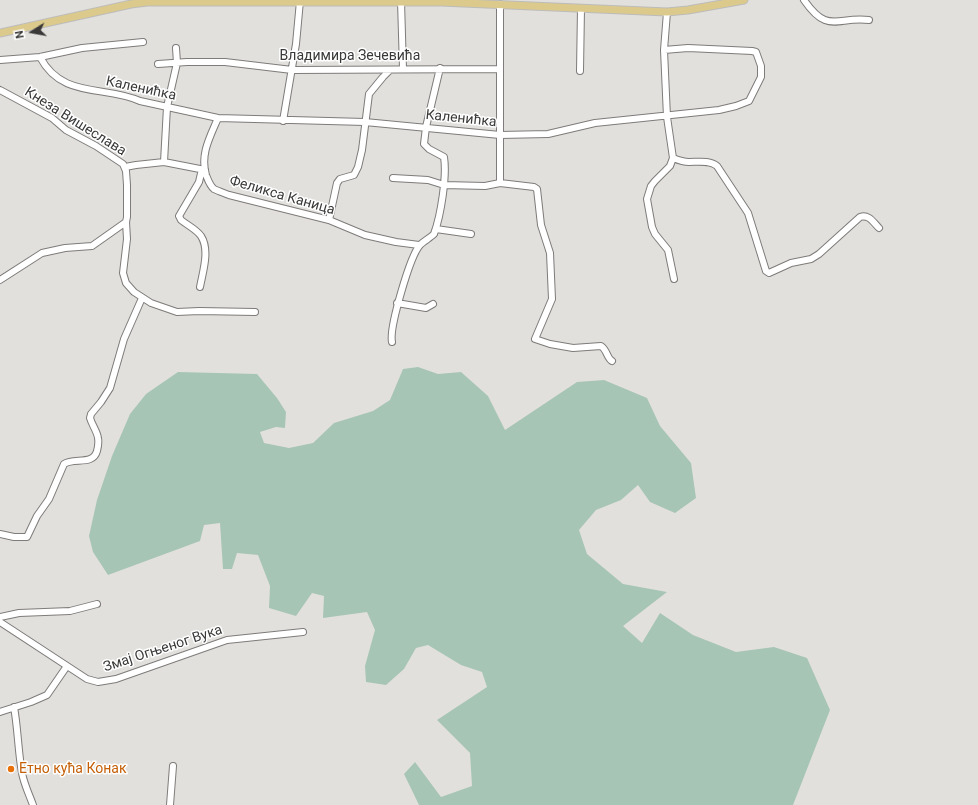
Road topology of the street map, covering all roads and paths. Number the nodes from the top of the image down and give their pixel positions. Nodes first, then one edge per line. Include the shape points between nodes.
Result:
1 (744, 0) edge
2 (804, 0) edge
3 (401, 1) junction
4 (300, 2) junction
5 (537, 3) edge
6 (500, 4) junction
7 (581, 8) junction
8 (667, 12) junction
9 (869, 20) dead end
10 (0, 33) edge
11 (143, 42) dead end
12 (176, 48) dead end
13 (664, 50) junction
14 (40, 57) junction
15 (0, 60) edge
16 (177, 63) junction
17 (158, 64) dead end
18 (440, 68) junction
19 (403, 69) junction
20 (500, 69) junction
21 (292, 70) junction
22 (390, 70) junction
23 (580, 71) dead end
24 (0, 90) edge
25 (167, 107) junction
26 (667, 117) junction
27 (218, 118) junction
28 (283, 121) junction
29 (365, 122) junction
30 (426, 127) junction
31 (500, 135) junction
32 (673, 158) junction
33 (164, 162) junction
34 (125, 167) junction
35 (203, 170) junction
36 (393, 178) dead end
37 (500, 183) junction
38 (444, 185) junction
39 (329, 220) junction
40 (126, 222) junction
41 (436, 228) junction
42 (879, 228) dead end
43 (471, 234) dead end
44 (420, 245) junction
45 (674, 279) dead end
46 (0, 280) edge
47 (200, 287) dead end
48 (142, 298) junction
49 (398, 303) junction
50 (433, 304) dead end
51 (255, 312) dead end
52 (392, 342) dead end
53 (612, 361) dead end
54 (0, 534) edge
55 (97, 604) dead end
56 (0, 617) edge
57 (0, 622) edge
58 (303, 632) dead end
59 (67, 666) junction
60 (14, 707) junction
61 (0, 712) edge
62 (173, 766) dead end
63 (33, 805) edge
64 (170, 805) edge

1 - 8 main road
2 - 9 street via 821,19 832,22
3 - 4 main road
3 - 6 main road
3 - 19 street
4 - 10 main road via 137,3
4 - 21 street
5 - 6 main road
5 - 7 main road
6 - 20 street
7 - 8 main road
7 - 23 street
8 - 13 street
11 - 14 street via 82,48
12 - 16 street
13 - 26 street
13 - 26 street, Каленићка via 688,48 752,51 756,52 761,66 761,78 749,101 719,110
14 - 15 street
14 - 25 street, Каленићка via 49,72 60,80 92,91
16 - 17 street, Владимира Зечевића
16 - 21 street, Владимира Зечевића via 224,62
16 - 25 street
18 - 19 street, Владимира Зечевића
18 - 20 street, Владимира Зечевића
18 - 30 street
19 - 22 street, Владимира Зечевића
20 - 31 street
21 - 22 street, Владимира Зечевића
21 - 28 street
22 - 29 street via 369,94
24 - 34 street, Кнеза Вишеслава via 52,118 66,130 96,146
25 - 27 street, Каленићка
25 - 33 street
26 - 31 street, Каленићка via 595,123 548,134
26 - 32 street
27 - 28 street, Каленићка
27 - 35 street via 206,148
28 - 29 street, Каленићка
29 - 30 street, Каленићка
29 - 39 street via 358,167 354,175 340,179 336,183
30 - 31 street, Каленићка
30 - 38 street via 424,144 444,157
31 - 37 street
32 - 42 street via 682,162 706,162 717,166 748,213 766,271 769,273 791,263 811,259 860,217 868,217
32 - 45 street via 670,166 651,186 647,199 652,227 668,250
33 - 34 street
33 - 35 street
34 - 40 street, Кнеза Вишеслава
35 - 39 street, Феликса Каница via 213,188 229,195
35 - 47 street via 180,216 203,241 205,260
36 - 38 street via 428,180
37 - 38 street via 485,186
37 - 53 street via 537,189 541,225 550,253 552,299 535,339 573,348 601,346 605,348
38 - 41 street
39 - 44 street, Феликса Каница via 365,234
40 - 46 street via 92,246 42,253
40 - 48 street, Кнеза Вишеслава via 124,278
41 - 43 street
41 - 44 street via 434,234
44 - 49 street via 414,254
48 - 51 street, Кнеза Вишеслава via 177,312
48 - 54 street via 124,339 110,388 91,414 90,418 99,439 96,454 88,460 69,461 64,464 49,499 27,537
49 - 50 street via 426,308
49 - 52 street
55 - 56 street via 70,611 19,613
57 - 59 street, Змај Огњеног Вука
58 - 59 street, Змај Огњеног Вука via 227,640 116,678 96,682
59 - 60 street via 47,695
60 - 61 street
60 - 63 street via 22,772
62 - 64 street

